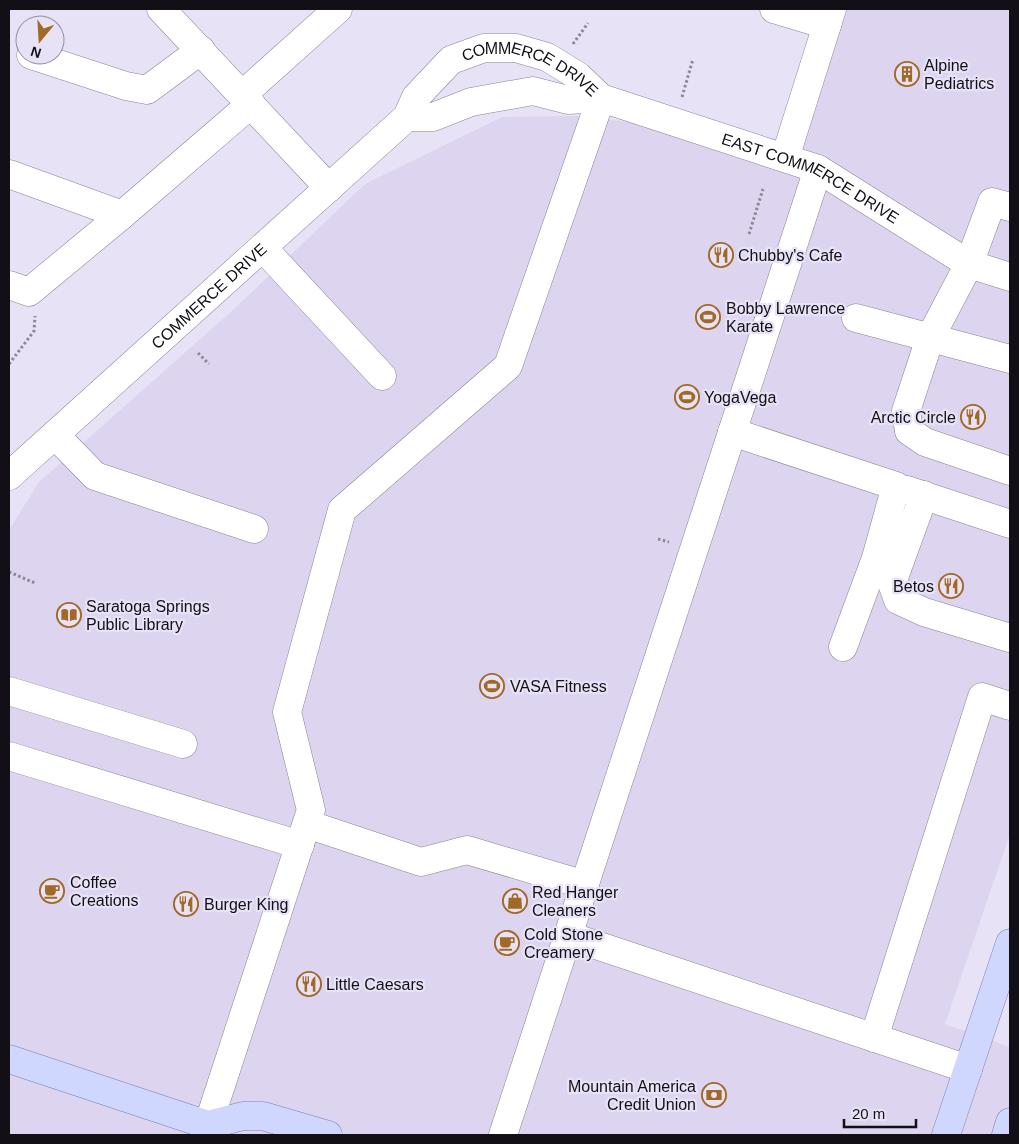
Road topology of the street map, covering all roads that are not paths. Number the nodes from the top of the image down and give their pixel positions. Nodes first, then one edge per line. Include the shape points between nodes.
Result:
1 (338, 9) edge
2 (774, 9) edge
3 (168, 11) edge
4 (830, 17) edge
5 (200, 50) junction
6 (62, 65) edge
7 (601, 98) junction
8 (246, 99) junction
9 (407, 117) junction
10 (785, 158) junction
11 (818, 169) junction
12 (9, 174) edge
13 (329, 188) junction
14 (1010, 207) edge
15 (122, 215) junction
16 (262, 248) junction
17 (969, 264) junction
18 (1010, 277) edge
19 (9, 286) edge
20 (856, 318) dead end
21 (930, 338) junction
22 (1010, 359) edge
23 (382, 376) dead end
24 (732, 432) junction
25 (56, 435) junction
26 (12, 469) edge
27 (1010, 471) edge
28 (896, 486) junction
29 (924, 495) junction
30 (1010, 524) edge
31 (254, 529) dead end
32 (1010, 638) edge
33 (844, 646) dead end
34 (9, 691) edge
35 (1010, 706) edge
36 (183, 744) dead end
37 (9, 756) edge
38 (303, 834) junction
39 (585, 885) junction
40 (569, 936) junction
41 (1010, 943) edge
42 (874, 1038) junction
43 (9, 1059) edge
44 (968, 1069) junction
45 (1010, 1122) edge
46 (212, 1130) edge
47 (328, 1135) edge
48 (503, 1135) edge
49 (946, 1135) edge
50 (1006, 1135) edge

1 - 8 street
2 - 4 street
3 - 5 street
4 - 10 street
5 - 6 street via 147,90
5 - 8 street
7 - 9 street, COMMERCE DRIVE via 568,100 534,91 471,102 433,117
7 - 9 street, COMMERCE DRIVE via 578,76 547,58 516,48 484,48 451,60 416,97
7 - 10 street, EAST COMMERCE DRIVE
7 - 38 street via 508,366 342,510 287,712 311,810
8 - 13 street
8 - 15 street
9 - 13 street, COMMERCE DRIVE
10 - 11 street, EAST COMMERCE DRIVE
11 - 17 street, EAST COMMERCE DRIVE
11 - 24 street
12 - 15 street
13 - 16 street, COMMERCE DRIVE
14 - 17 street via 992,202
15 - 19 street via 29,292
16 - 23 street
16 - 25 street, COMMERCE DRIVE
17 - 18 street, EAST COMMERCE DRIVE
17 - 21 street
20 - 21 street
21 - 22 street
21 - 27 street via 906,411 909,431 924,442
24 - 28 street
24 - 39 street
25 - 26 street, COMMERCE DRIVE
25 - 31 street via 95,476
28 - 29 street
28 - 33 street via 876,558
29 - 30 street
29 - 32 street via 892,583 898,600 924,612
34 - 36 street
35 - 42 street via 982,697
37 - 38 street
38 - 39 street via 421,862 468,850
38 - 46 street
39 - 40 street
40 - 42 street
40 - 48 street
41 - 44 main road
42 - 44 street
43 - 46 main road
44 - 49 main road
45 - 50 main road
46 - 47 main road via 243,1116 263,1116

